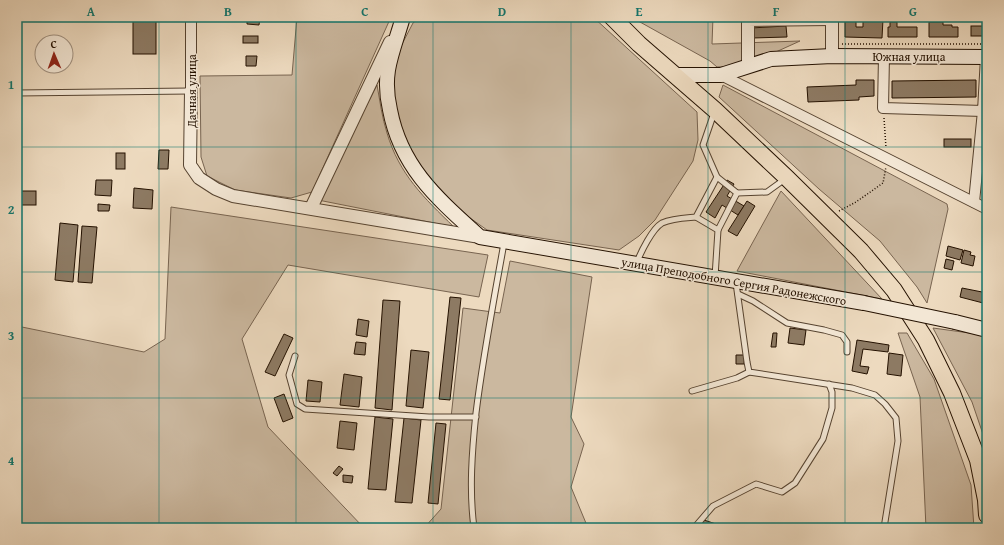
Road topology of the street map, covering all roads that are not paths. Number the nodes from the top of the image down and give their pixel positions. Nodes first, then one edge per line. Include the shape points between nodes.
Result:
1 (191, 17) edge
2 (402, 17) edge
3 (412, 17) edge
4 (604, 17) edge
5 (612, 17) edge
6 (832, 18) edge
7 (639, 44) junction
8 (394, 46) junction
9 (832, 50) junction
10 (987, 52) edge
11 (884, 56) junction
12 (748, 66) junction
13 (674, 75) junction
14 (721, 75) junction
15 (373, 79) junction
16 (191, 91) junction
17 (17, 93) edge
18 (715, 110) junction
19 (985, 111) edge
20 (982, 167) edge
21 (717, 177) junction
22 (787, 178) junction
23 (737, 193) junction
24 (974, 202) junction
25 (311, 208) junction
26 (987, 209) edge
27 (696, 217) junction
28 (718, 230) junction
29 (480, 237) junction
30 (504, 242) junction
31 (636, 264) junction
32 (715, 278) junction
33 (737, 288) junction
34 (987, 330) edge
35 (847, 352) dead end
36 (295, 356) dead end
37 (749, 372) junction
38 (829, 384) junction
39 (692, 391) dead end
40 (476, 417) junction
41 (987, 515) edge
42 (474, 528) edge
43 (694, 528) edge
44 (884, 528) edge

1 - 16 street, Дачная улица
2 - 8 main road
2 - 15 street
3 - 8 main road
4 - 7 main road
5 - 7 highway
6 - 9 street
6 - 12 street via 748,20
7 - 13 highway
8 - 15 street
8 - 29 main road via 387,88 393,124 401,147 417,174 438,199
9 - 11 main road, Южная улица
9 - 12 main road, Южная улица via 771,59
10 - 11 main road, Южная улица
10 - 19 street
11 - 19 street via 883,108
12 - 14 main road, Южная улица
13 - 14 main road, Южная улица
13 - 18 highway
14 - 24 street
15 - 25 street
16 - 17 lane
16 - 25 street, Дачная улица via 190,165 199,178 233,196
18 - 21 lane via 703,146
18 - 22 highway
19 - 20 street
20 - 24 street
21 - 23 lane
21 - 27 lane
22 - 23 lane via 767,192
22 - 41 highway via 861,251 894,290 926,340 952,393 978,460
23 - 28 lane
24 - 26 street
25 - 29 street
27 - 28 lane
27 - 31 lane via 675,219 661,224 646,243
28 - 32 lane
29 - 30 main road, улица Преподобного Сергия Радонежского
30 - 31 main road, улица Преподобного Сергия Радонежского
30 - 40 lane via 480,378
31 - 32 main road, улица Преподобного Сергия Радонежского
32 - 33 main road, улица Преподобного Сергия Радонежского
33 - 34 main road, улица Преподобного Сергия Радонежского, bridge via 864,303
33 - 35 lane via 787,323 842,335 847,342
33 - 37 lane
36 - 40 lane via 289,375 297,404 305,409
37 - 38 lane
37 - 39 lane
38 - 43 lane via 832,408 823,439 796,483 782,492 756,484 713,506
38 - 44 lane via 875,395 896,418 898,441
40 - 42 lane via 472,454

